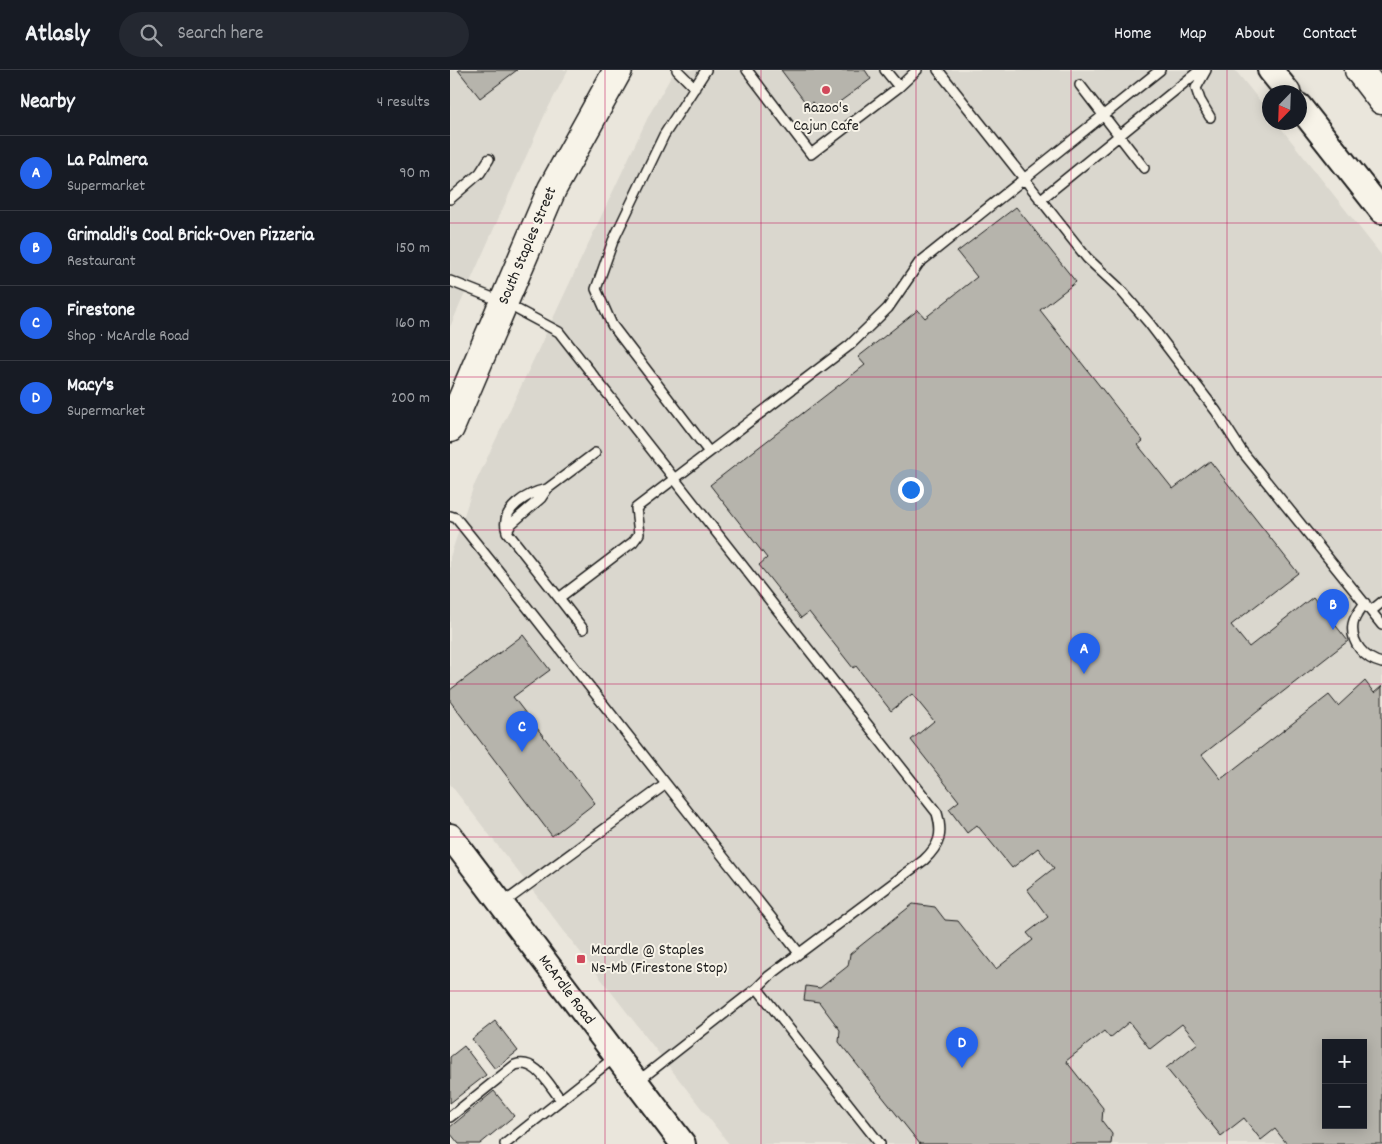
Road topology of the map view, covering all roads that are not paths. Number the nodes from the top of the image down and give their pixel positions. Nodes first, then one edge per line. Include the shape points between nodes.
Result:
1 (618, 70) edge
2 (677, 70) edge
3 (706, 70) edge
4 (747, 70) edge
5 (885, 70) edge
6 (917, 70) edge
7 (938, 70) edge
8 (1160, 70) edge
9 (1200, 70) edge
10 (1206, 70) edge
11 (1270, 70) edge
12 (1359, 70) edge
13 (1080, 85) dead end
14 (1282, 85) edge
15 (695, 88) junction
16 (899, 88) junction
17 (1382, 100) edge
18 (1307, 115) edge
19 (1104, 116) junction
20 (1210, 118) dead end
21 (1119, 136) junction
22 (489, 159) dead end
23 (1144, 168) dead end
24 (1024, 180) junction
25 (452, 194) edge
26 (1040, 200) junction
27 (1382, 211) edge
28 (450, 281) edge
29 (504, 302) junction
30 (450, 428) edge
31 (709, 452) junction
32 (595, 453) dead end
33 (674, 479) junction
34 (450, 516) edge
35 (559, 598) junction
36 (1382, 602) edge
37 (1365, 603) junction
38 (1371, 611) junction
39 (1382, 625) edge
40 (583, 629) dead end
41 (1382, 663) edge
42 (666, 784) junction
43 (454, 843) edge
44 (502, 904) junction
45 (799, 953) junction
46 (758, 988) junction
47 (616, 1056) junction
48 (636, 1082) junction
49 (561, 1100) junction
50 (450, 1117) edge
51 (505, 1144) edge
52 (683, 1144) edge
53 (880, 1144) edge

1 - 29 main road, South Staples Street via 552,188
2 - 15 lane
3 - 15 lane
4 - 16 lane via 811,154
5 - 16 lane
6 - 16 lane
7 - 24 lane
8 - 19 lane
9 - 21 lane
10 - 20 lane via 1196,88
11 - 14 main road
12 - 17 main road
13 - 19 lane
15 - 31 lane via 664,135 613,240 596,289 612,325
18 - 27 main road
19 - 21 lane
19 - 24 lane
21 - 23 lane
21 - 26 lane
22 - 25 lane via 480,172
24 - 26 lane
24 - 31 lane via 919,263 888,308 850,345
26 - 37 lane via 1087,258 1149,323 1216,411 1241,450
28 - 29 lane
29 - 30 main road, South Staples Street
29 - 33 lane via 559,332
31 - 33 lane
32 - 35 lane via 548,489 511,524 507,532
33 - 35 lane via 636,508 639,534 633,542
33 - 45 lane via 937,812 940,839 934,850
34 - 42 lane via 456,518 469,534
35 - 40 lane
36 - 38 lane
37 - 38 lane
37 - 41 lane via 1355,618 1353,635 1366,656
38 - 39 lane
42 - 44 lane
42 - 45 lane
43 - 44 main road, McArdle Road
44 - 47 main road, McArdle Road
45 - 46 lane
46 - 48 lane
46 - 53 lane
47 - 48 main road, McArdle Road
47 - 49 lane
48 - 52 main road, McArdle Road
49 - 50 lane via 532,1065 521,1063
49 - 51 lane

